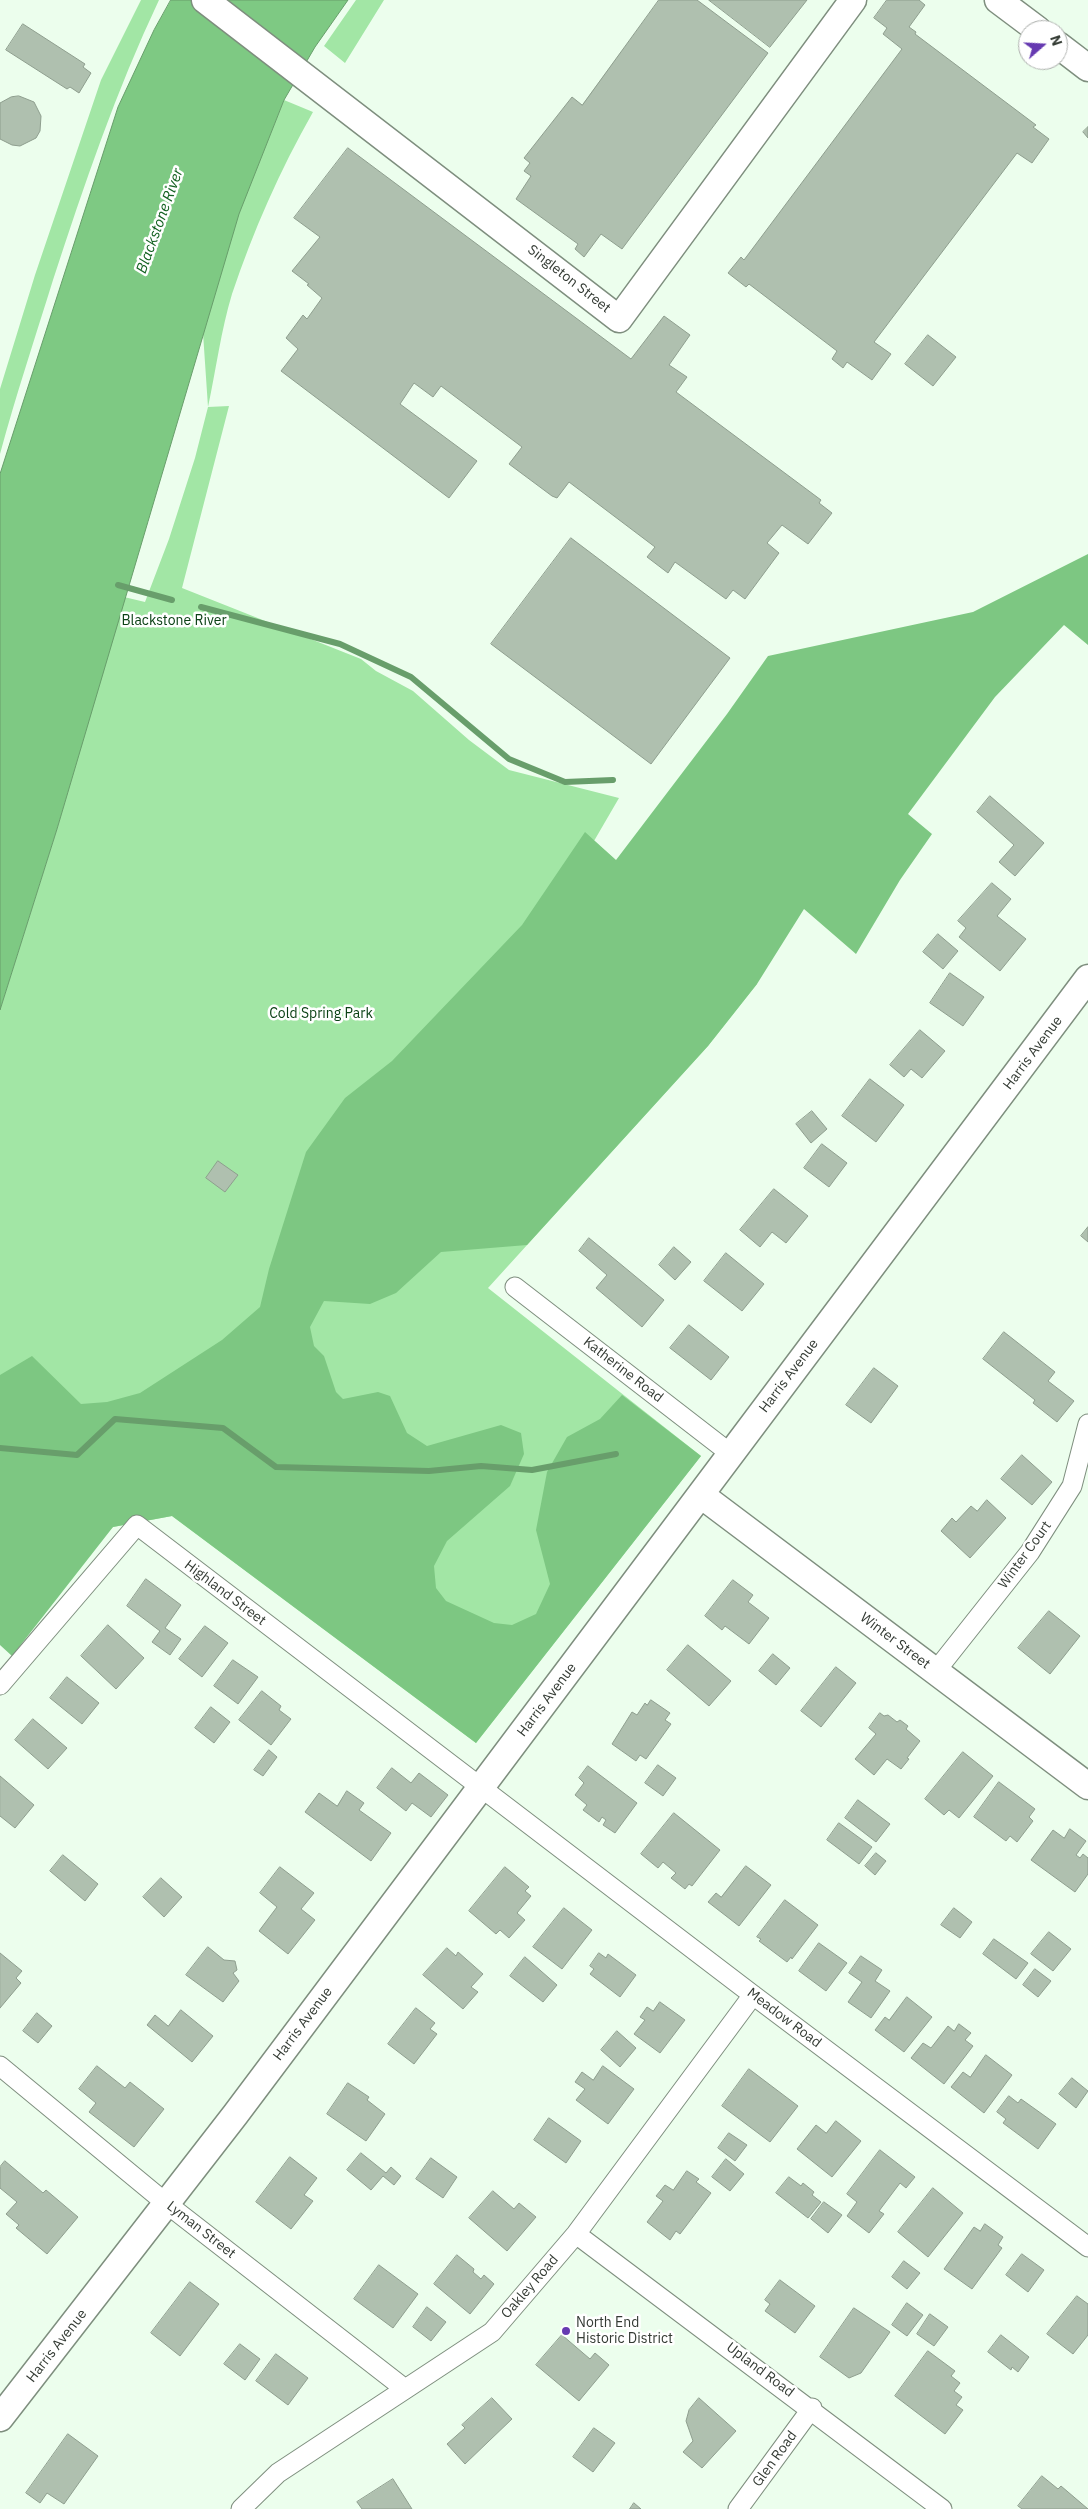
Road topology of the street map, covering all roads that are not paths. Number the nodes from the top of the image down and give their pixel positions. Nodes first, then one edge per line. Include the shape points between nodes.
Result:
1 (205, 0) edge
2 (853, 0) edge
3 (998, 0) edge
4 (1025, 20) edge
5 (1068, 53) edge
6 (1088, 68) edge
7 (1088, 978) edge
8 (515, 1287) dead end
9 (1088, 1424) edge
10 (731, 1454) junction
11 (701, 1495) junction
12 (936, 1672) junction
13 (0, 1685) edge
14 (1088, 1786) edge
15 (481, 1788) junction
16 (753, 1995) junction
17 (0, 2066) edge
18 (167, 2204) junction
19 (576, 2234) junction
20 (1088, 2247) edge
21 (405, 2389) junction
22 (812, 2408) junction
23 (0, 2418) edge
24 (241, 2509) edge
25 (738, 2509) edge
26 (942, 2509) edge

1 - 2 main road, Singleton Street via 619,319
3 - 4 main road
5 - 6 main road
7 - 10 main road, Harris Avenue
8 - 10 street, Katherine Road
9 - 12 street, Winter Court via 1072,1486 1030,1552
10 - 11 main road, Harris Avenue
11 - 12 main road, Winter Street
11 - 15 main road, Harris Avenue
12 - 14 main road, Winter Street
13 - 15 street, Highland Street via 137,1525
15 - 16 street, Meadow Road
15 - 18 main road, Harris Avenue
16 - 19 street, Oakley Road
16 - 20 street, Meadow Road
17 - 18 street, Lyman Street
18 - 21 street, Lyman Street
18 - 23 main road, Harris Avenue
19 - 21 street, Oakley Road via 492,2332
19 - 22 street, Upland Road
21 - 24 street, Oakley Road via 278,2473
22 - 25 street, Glen Road
22 - 26 street, Upland Road

